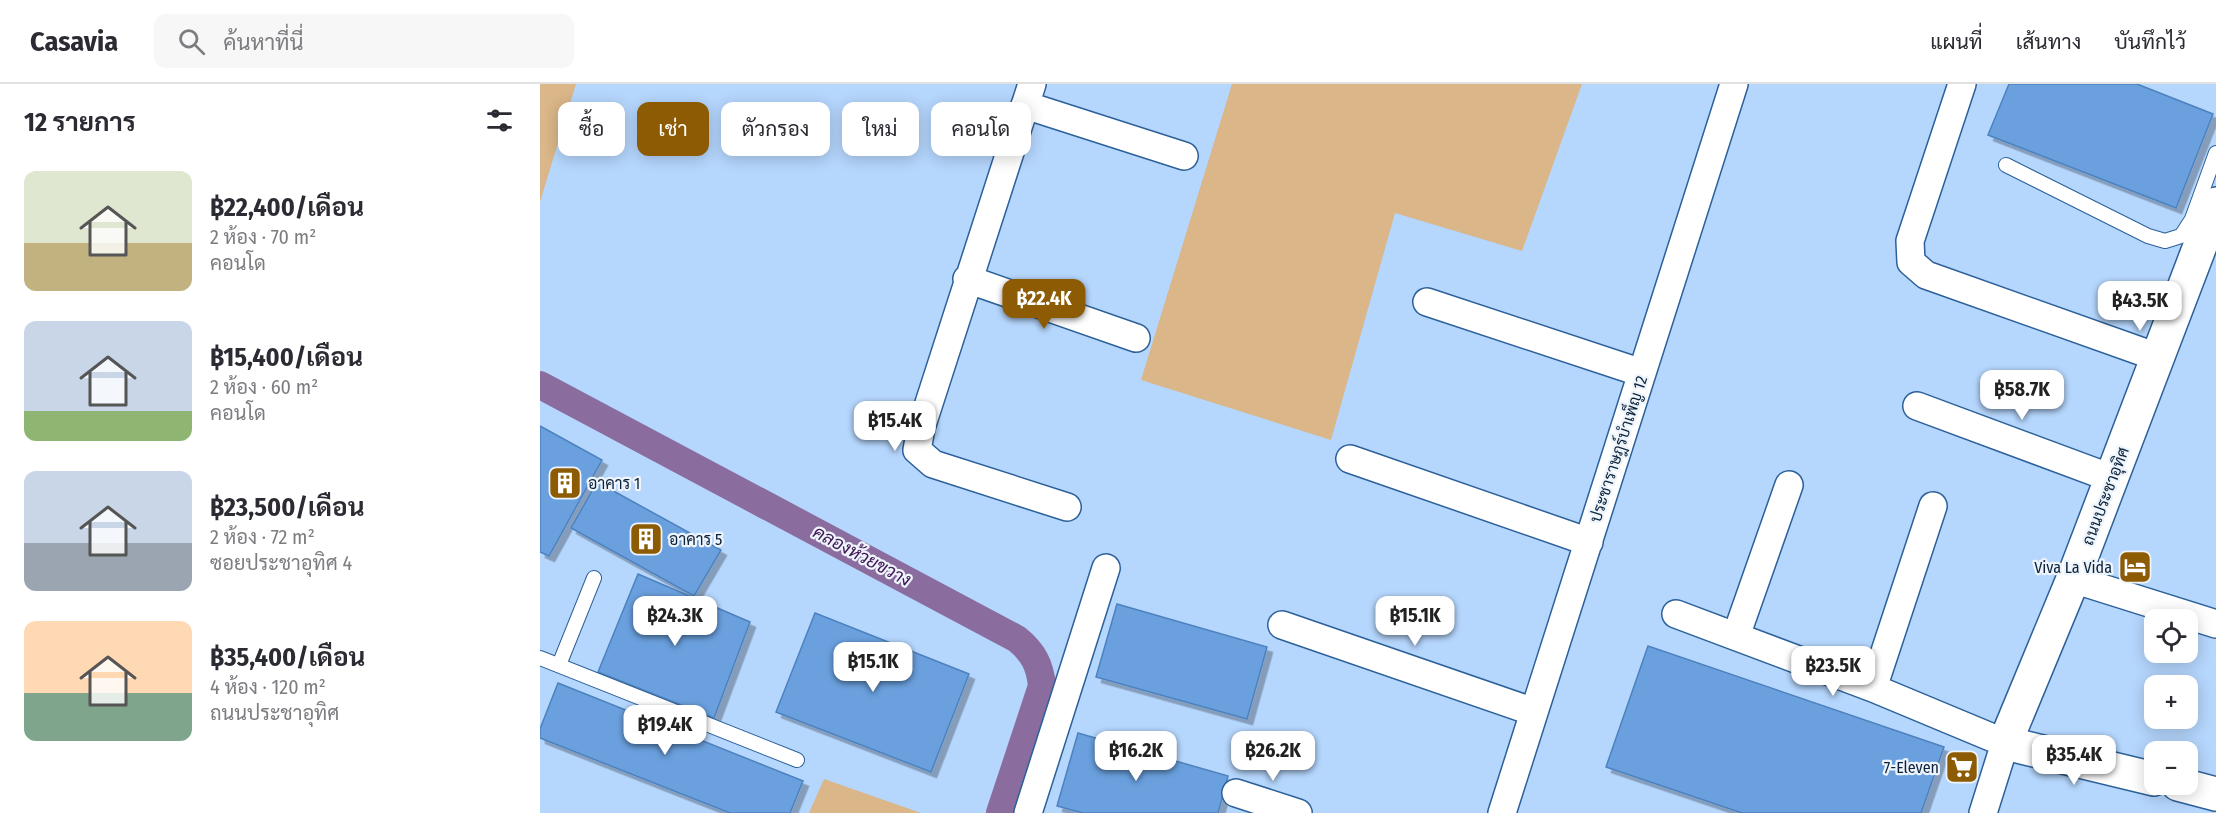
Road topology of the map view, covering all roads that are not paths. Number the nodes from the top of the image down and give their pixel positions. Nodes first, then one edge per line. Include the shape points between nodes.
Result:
1 (1734, 84) edge
2 (1962, 84) edge
3 (1028, 95) edge
4 (2216, 153) edge
5 (1184, 156) dead end
6 (2006, 165) dead end
7 (2216, 204) edge
8 (2209, 240) edge
9 (967, 279) junction
10 (1426, 302) dead end
11 (1136, 338) dead end
12 (2157, 357) junction
13 (1642, 373) junction
14 (1917, 406) dead end
15 (1350, 459) dead end
16 (2111, 478) junction
17 (1789, 485) dead end
18 (1933, 506) dead end
19 (1067, 507) dead end
20 (1589, 542) junction
21 (1106, 568) dead end
22 (594, 578) dead end
23 (2073, 579) junction
24 (1676, 614) dead end
25 (2216, 624) edge
26 (1282, 625) dead end
27 (1736, 636) junction
28 (540, 647) edge
29 (550, 662) edge
30 (1873, 688) junction
31 (1534, 712) junction
32 (2005, 743) junction
33 (797, 760) dead end
34 (2144, 777) edge
35 (2198, 789) edge
36 (1236, 793) dead end
37 (2216, 794) edge
38 (1028, 813) edge
39 (1298, 813) edge
40 (1502, 813) edge
41 (1983, 813) edge

1 - 13 street, ประชาราษฎร์บำเพ็ญ 12
2 - 12 street via 1910,241 1911,262 1926,275
3 - 5 street
3 - 9 street
4 - 6 lane via 2193,219 2181,236 2164,241
7 - 8 main road, ถนนประชาอุทิศ
8 - 12 main road, ถนนประชาอุทิศ
9 - 11 street
9 - 19 street via 917,450 933,464
10 - 13 street
12 - 16 main road, ถนนประชาอุทิศ
13 - 20 street, ประชาราษฎร์บำเพ็ญ 12
14 - 16 street
15 - 20 street
16 - 23 main road, ถนนประชาอุทิศ
17 - 27 street
18 - 30 street
20 - 31 street, ประชาราษฎร์บำเพ็ญ 12
21 - 38 street
22 - 29 lane
23 - 25 street
23 - 32 main road, ถนนประชาอุทิศ
24 - 27 street
26 - 31 street
27 - 30 street
28 - 29 lane
29 - 33 lane
30 - 32 street
31 - 40 street, ประชาราษฎร์บำเพ็ญ 12
32 - 34 main road
32 - 41 street
35 - 37 main road
36 - 39 street

